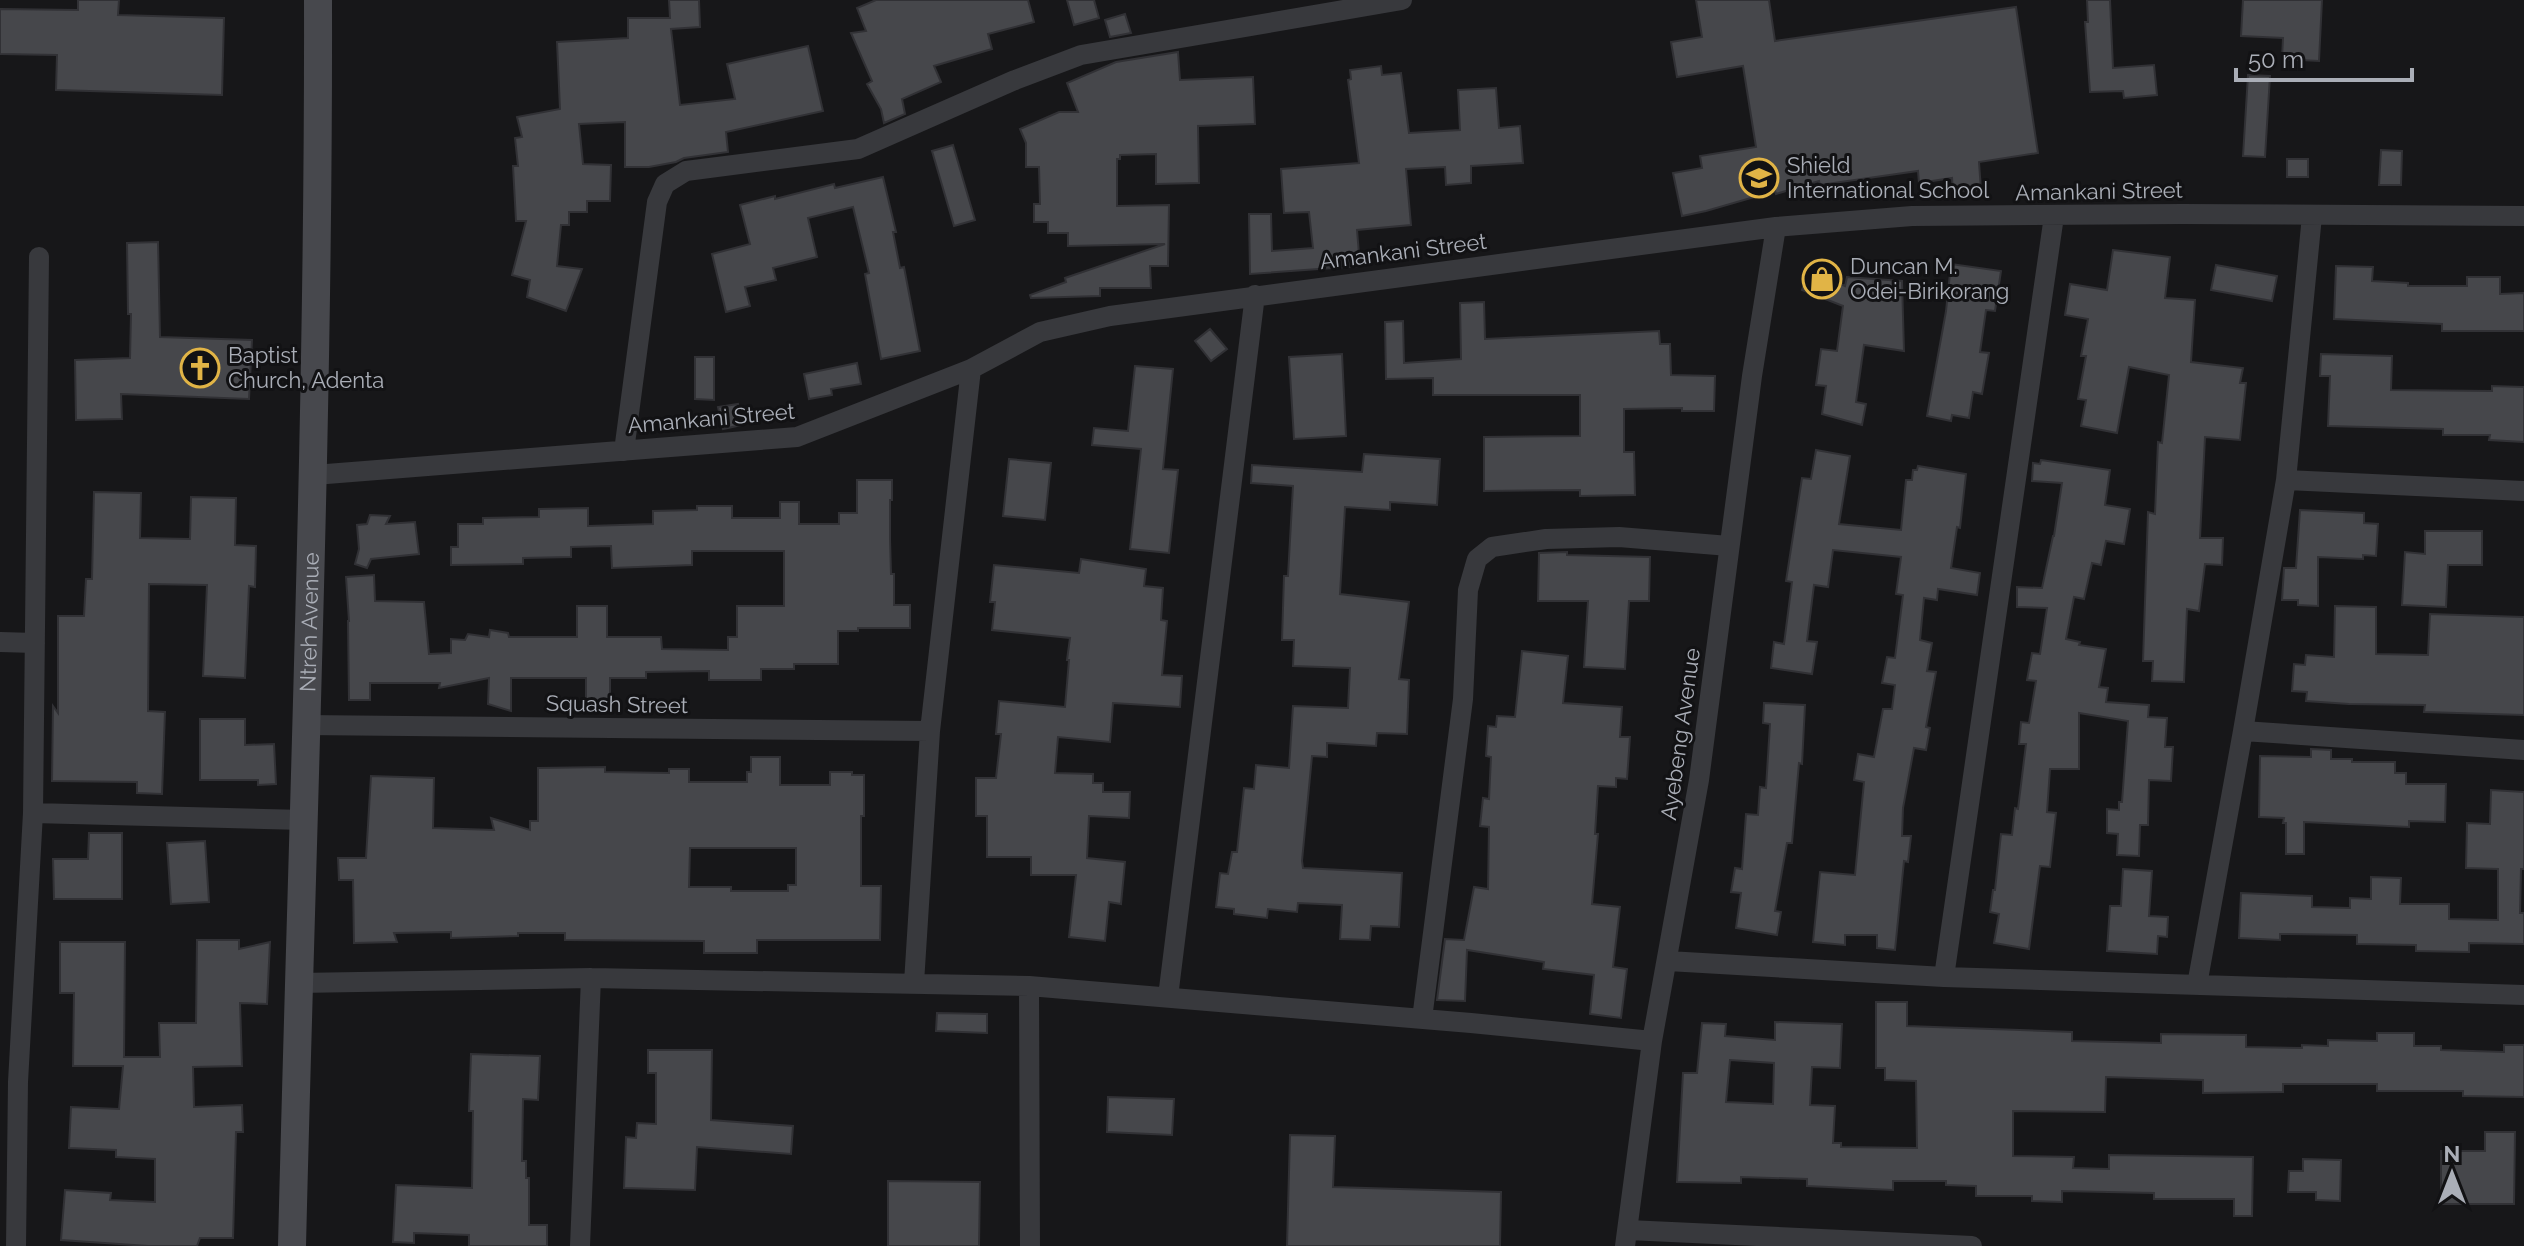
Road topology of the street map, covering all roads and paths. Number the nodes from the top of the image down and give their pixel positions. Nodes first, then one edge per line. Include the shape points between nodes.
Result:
1 (318, 0) edge
2 (1402, 0) edge
3 (2054, 216) junction
4 (2312, 216) junction
5 (2524, 216) edge
6 (1776, 227) junction
7 (39, 257) dead end
8 (1255, 295) junction
9 (971, 369) junction
10 (624, 451) junction
11 (314, 475) junction
12 (2286, 480) junction
13 (2524, 491) edge
14 (1729, 546) junction
15 (0, 642) edge
16 (35, 643) junction
17 (304, 725) junction
18 (930, 731) junction
19 (2243, 731) junction
20 (2524, 750) edge
21 (33, 813) junction
22 (304, 820) junction
23 (1668, 961) junction
24 (1944, 977) junction
25 (591, 978) junction
26 (298, 983) junction
27 (914, 983) junction
28 (2197, 985) junction
29 (1029, 986) junction
30 (2524, 995) edge
31 (1168, 997) junction
32 (1422, 1019) junction
33 (1652, 1041) junction
34 (9, 1082) edge
35 (1626, 1238) edge
36 (1901, 1244) edge
37 (16, 1246) edge
38 (292, 1246) edge
39 (580, 1246) edge
40 (1030, 1246) edge
41 (1972, 1246) edge

1 - 11 street, Ntreh Avenue
2 - 10 street via 1081,55 858,149 686,171 665,184 657,202
3 - 4 street, Amankani Street
3 - 6 street, Amankani Street via 1912,216
3 - 24 street
4 - 5 street, Amankani Street
4 - 12 street
6 - 8 street, Amankani Street
6 - 14 street, Ayebeng Avenue
7 - 16 street
8 - 9 street, Amankani Street via 1040,332
8 - 31 street
9 - 10 street, Amankani Street via 797,437
9 - 18 street
10 - 11 street, Amankani Street
11 - 17 street, Ntreh Avenue
12 - 13 street
12 - 19 street
14 - 23 street, Ayebeng Avenue via 1699,780
14 - 32 street via 1619,537 1546,539 1492,547 1477,559 1468,590 1463,699
15 - 16 street
16 - 21 street
17 - 18 street, Squash Street
17 - 22 street, Ntreh Avenue
18 - 27 street
19 - 20 street
19 - 28 street
21 - 22 street
21 - 34 street
22 - 26 street, Ntreh Avenue
23 - 24 street
23 - 33 street, Ayebeng Avenue
24 - 28 street
25 - 26 street
25 - 27 street
25 - 39 street
26 - 38 street, Ntreh Avenue
27 - 29 street
28 - 30 street
29 - 31 street
29 - 40 street
31 - 32 street
32 - 33 street
33 - 35 street, Ayebeng Avenue
34 - 37 street
35 - 36 street
36 - 41 street

